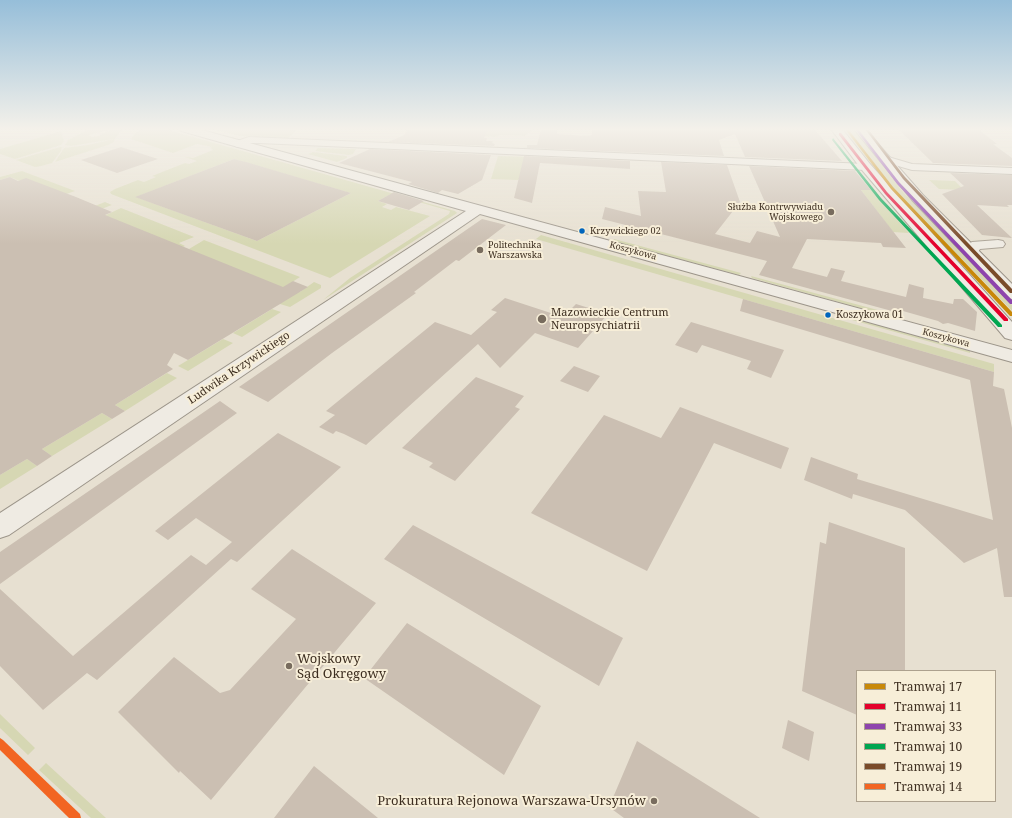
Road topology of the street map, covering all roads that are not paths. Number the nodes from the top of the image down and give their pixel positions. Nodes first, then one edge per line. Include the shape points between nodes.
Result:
1 (326, 167) edge
2 (866, 167) edge
3 (892, 167) edge
4 (916, 167) edge
5 (1012, 171) edge
6 (478, 209) junction
7 (1005, 244) edge
8 (971, 252) junction
9 (1012, 294) edge
10 (1012, 334) edge
11 (1012, 356) edge
12 (0, 527) edge

1 - 6 street, Koszykowa
2 - 10 street
3 - 8 street
4 - 5 street
6 - 11 street, Koszykowa
6 - 12 street, Ludwika Krzywickiego
7 - 8 street via 977,245
8 - 9 street

